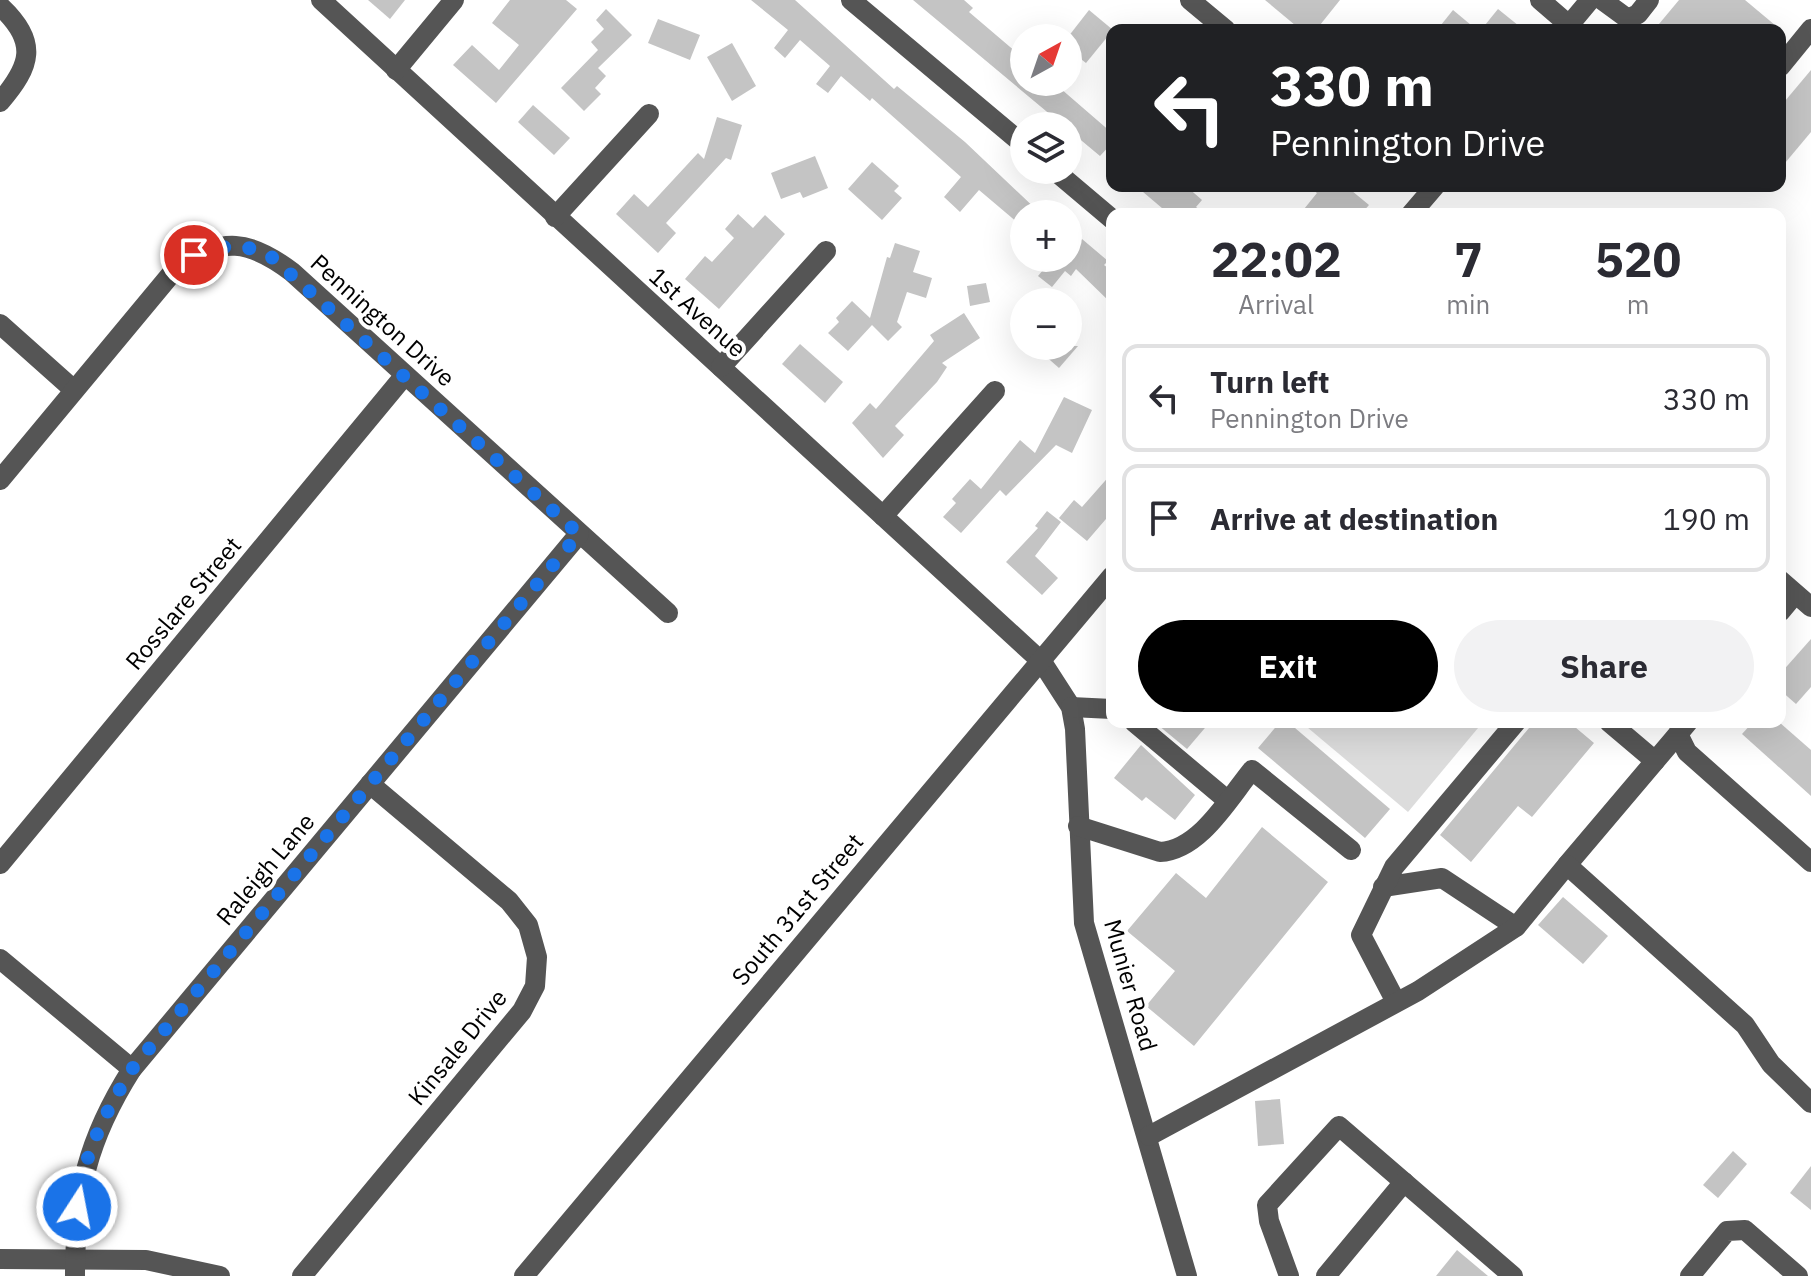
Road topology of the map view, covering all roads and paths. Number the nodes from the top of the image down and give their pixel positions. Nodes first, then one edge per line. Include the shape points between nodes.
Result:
1 (321, 0) edge
2 (454, 0) edge
3 (851, 0) edge
4 (1190, 0) edge
5 (1540, 0) edge
6 (1590, 0) edge
7 (1602, 0) edge
8 (1649, 0) edge
9 (0, 6) edge
10 (1219, 24) edge
11 (1564, 24) edge
12 (1570, 24) edge
13 (1811, 29) edge
14 (1786, 60) edge
15 (396, 70) junction
16 (0, 102) edge
17 (649, 114) dead end
18 (1010, 133) edge
19 (1071, 184) edge
20 (1106, 214) edge
21 (555, 217) junction
22 (826, 251) dead end
23 (0, 324) edge
24 (721, 367) junction
25 (405, 375) junction
26 (74, 390) junction
27 (995, 391) dead end
28 (0, 480) edge
29 (883, 516) junction
30 (579, 534) junction
31 (1106, 583) edge
32 (668, 613) dead end
33 (1042, 662) junction
34 (1071, 707) junction
35 (1106, 709) edge
36 (1141, 728) edge
37 (1511, 728) edge
38 (1616, 728) edge
39 (1683, 728) edge
40 (1655, 761) junction
41 (370, 784) junction
42 (1227, 800) junction
43 (1078, 826) junction
44 (1351, 850) dead end
45 (1811, 862) edge
46 (0, 864) edge
47 (1567, 865) junction
48 (1383, 887) junction
49 (1516, 927) junction
50 (0, 959) edge
51 (1396, 1002) junction
52 (132, 1069) junction
53 (1811, 1103) edge
54 (1149, 1136) junction
55 (1404, 1182) junction
56 (0, 1259) edge
57 (75, 1268) edge
58 (220, 1276) edge
59 (302, 1276) edge
60 (524, 1276) edge
61 (1187, 1276) edge
62 (1289, 1276) edge
63 (1326, 1276) edge
64 (1513, 1276) edge
65 (1690, 1276) edge
66 (1798, 1276) edge

1 - 15 street, 1st Avenue
2 - 15 street
3 - 18 street
4 - 10 street
5 - 11 street
6 - 12 street
7 - 8 street via 1628,19
9 - 16 street via 22,32 28,55 22,76
13 - 14 street
15 - 21 street, 1st Avenue
17 - 21 street
19 - 20 street
21 - 24 street, 1st Avenue
22 - 24 street
23 - 26 street
24 - 29 street, 1st Avenue
25 - 26 street, Pennington Drive via 267,253 242,245 218,246 177,267
25 - 30 street, Pennington Drive
25 - 46 street, Rosslare Street
26 - 28 street, Pennington Drive
27 - 29 street
29 - 33 street, 1st Avenue
30 - 32 street, Pennington Drive
30 - 41 street, Raleigh Lane
31 - 33 street, South 31st Street
33 - 34 street, Munier Road
33 - 60 street, South 31st Street
34 - 35 street
34 - 43 street, Munier Road via 1080,759
36 - 42 street
37 - 48 street
38 - 40 street
39 - 40 street
39 - 45 street via 1687,752
40 - 47 street
41 - 52 street, Raleigh Lane
41 - 59 street, Kinsale Drive via 509,901 528,925 537,957 535,986 522,1011
42 - 43 street via 1197,835 1173,851 1160,852
42 - 44 street via 1252,770
43 - 54 street, Munier Road via 1084,923
47 - 49 street
47 - 53 street via 1745,1025 1771,1064
48 - 49 street via 1442,878
48 - 51 street via 1361,935
49 - 51 street
50 - 52 street
51 - 54 street
52 - 57 street, Raleigh Lane via 91,1145 80,1186
54 - 61 street, Munier Road
55 - 62 street via 1339,1126 1333,1128 1267,1205
55 - 63 street
55 - 64 street
56 - 57 street
57 - 58 street via 146,1260
65 - 66 street via 1727,1231 1745,1230

